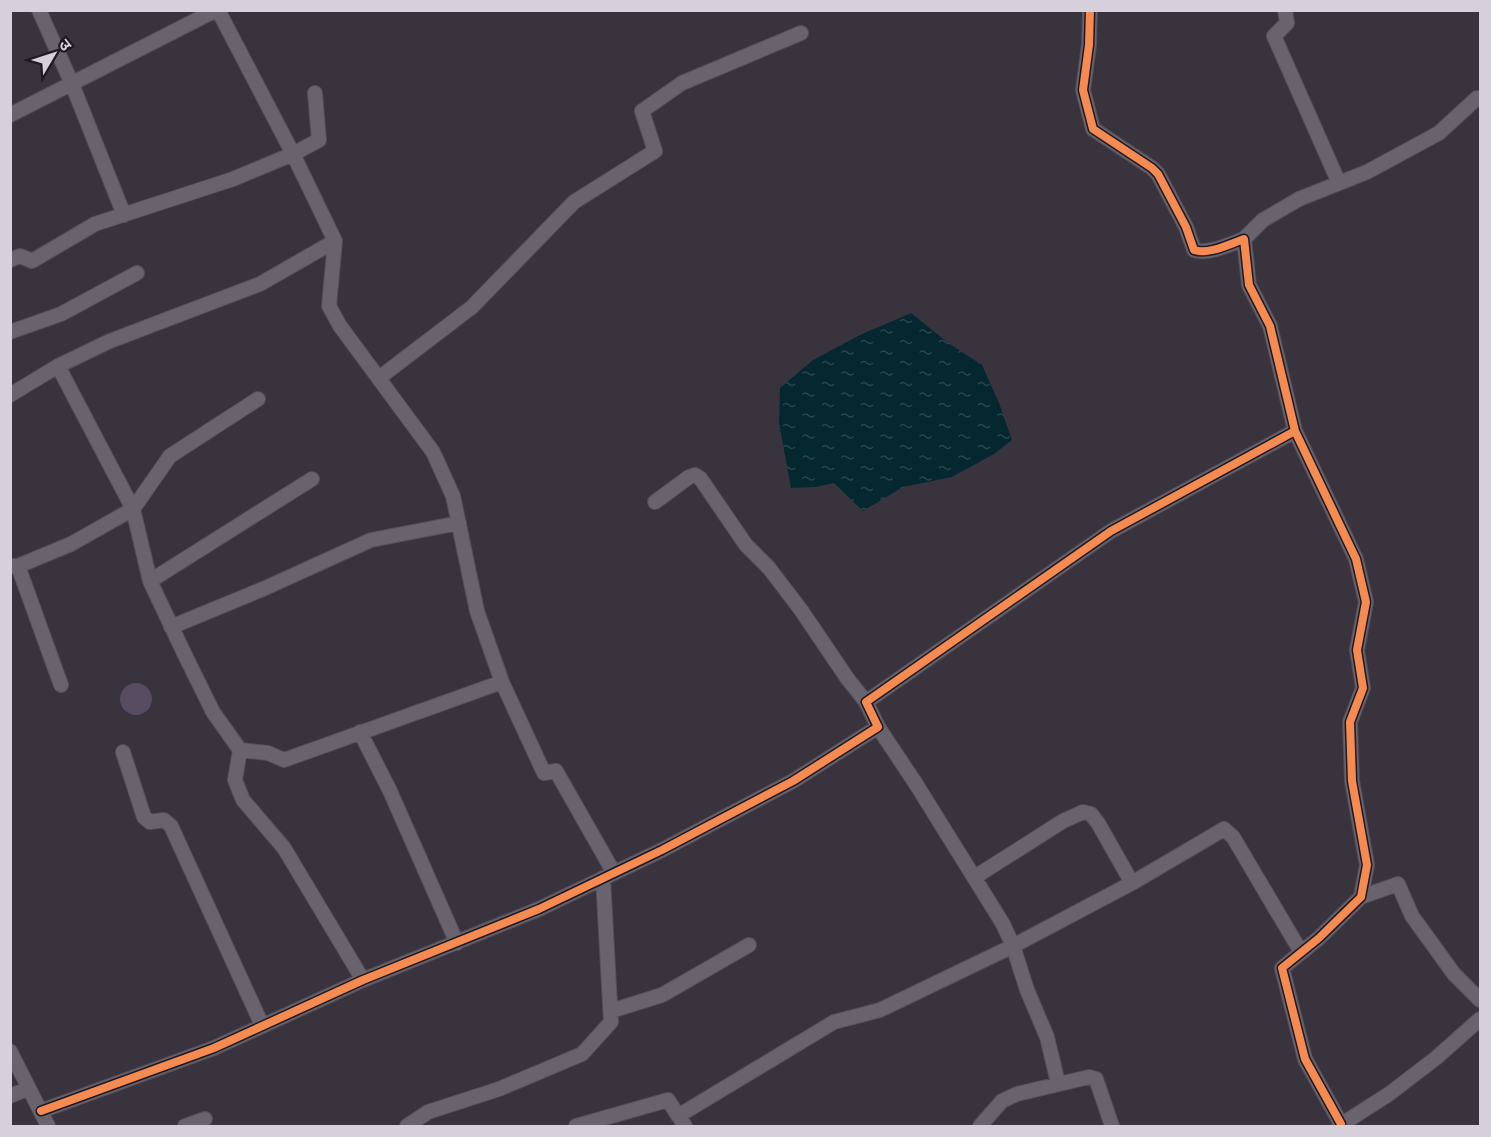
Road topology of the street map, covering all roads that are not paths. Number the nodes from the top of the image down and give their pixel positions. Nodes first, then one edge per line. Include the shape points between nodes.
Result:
1 (39, 10) edge
2 (217, 10) edge
3 (1090, 10) edge
4 (1285, 10) edge
5 (801, 33) dead end
6 (72, 84) junction
7 (315, 93) dead end
8 (1477, 98) dead end
9 (10, 115) edge
10 (294, 154) junction
11 (1339, 183) junction
12 (124, 214) junction
13 (1244, 239) junction
14 (335, 241) junction
15 (10, 260) edge
16 (137, 273) dead end
17 (10, 332) edge
18 (58, 366) junction
19 (379, 378) junction
20 (10, 395) edge
21 (258, 399) dead end
22 (1295, 431) junction
23 (312, 479) dead end
24 (655, 502) dead end
25 (133, 508) junction
26 (459, 523) junction
27 (14, 566) edge
28 (150, 581) junction
29 (171, 627) junction
30 (502, 682) junction
31 (61, 685) dead end
32 (866, 702) junction
33 (878, 727) junction
34 (360, 732) junction
35 (240, 750) junction
36 (123, 752) dead end
37 (609, 875) junction
38 (975, 877) junction
39 (1132, 883) junction
40 (1362, 897) junction
41 (457, 943) junction
42 (749, 945) dead end
43 (1013, 946) junction
44 (1301, 952) junction
45 (363, 980) junction
46 (1480, 1000) edge
47 (611, 1011) junction
48 (1480, 1019) edge
49 (262, 1025) junction
50 (10, 1051) edge
51 (1058, 1083) junction
52 (28, 1088) junction
53 (10, 1096) edge
54 (41, 1111) junction
55 (205, 1119) dead end
56 (682, 1121) edge
57 (1340, 1125) edge
58 (48, 1126) edge
59 (185, 1126) edge
60 (407, 1126) edge
61 (576, 1126) edge
62 (980, 1126) edge
63 (1112, 1126) edge

1 - 6 street
2 - 6 street
2 - 10 street
3 - 13 street via 1083,90 1093,129 1158,174 1194,250 1209,250
4 - 11 street via 1287,23 1274,36
5 - 19 street via 682,83 642,111 655,151 574,202 472,307
6 - 9 street
6 - 12 street
7 - 10 street via 319,140
8 - 11 street via 1439,133
10 - 12 street via 233,179
10 - 14 street
11 - 13 street via 1299,198 1263,220
12 - 15 street via 95,224 32,261 21,256
13 - 22 street via 1249,285 1270,326
14 - 18 street via 260,284 110,341
14 - 19 street via 329,306
16 - 17 street via 61,314
18 - 20 street
18 - 25 street
19 - 26 street via 433,452 453,496
21 - 25 street via 170,456
22 - 32 street via 1111,531
22 - 40 street via 1356,559 1366,602 1357,650 1363,688 1350,722 1352,781 1367,865
23 - 28 street
24 - 32 street via 689,477 700,478
25 - 27 street via 71,544
25 - 28 street
26 - 29 street via 371,540
26 - 30 street via 477,611
27 - 31 street
28 - 29 street
29 - 35 street via 213,712
30 - 34 street
30 - 37 street via 544,772 556,771
32 - 33 street
33 - 37 street via 793,781
33 - 38 street
34 - 35 street via 284,760 268,753
34 - 41 street
35 - 45 street via 235,780 243,800 284,848
36 - 49 street via 144,817 150,822 164,820 171,826
37 - 41 street
37 - 47 street
38 - 39 street via 1083,812 1091,814 1098,823
38 - 43 street
39 - 43 street
39 - 44 street via 1224,829 1233,837
40 - 44 street
40 - 46 street via 1398,884 1412,916 1454,974
41 - 45 street
42 - 47 street via 662,995
43 - 51 street via 1047,1037
43 - 56 street via 880,1010 834,1022
44 - 57 street via 1282,968 1305,1059
45 - 49 street
47 - 60 street via 611,1022 582,1054 499,1089 428,1112
48 - 57 street via 1389,1094
49 - 54 street via 214,1048
50 - 52 street
51 - 62 street via 1002,1101
51 - 63 street via 1096,1079
52 - 53 street
52 - 54 street
54 - 58 street
55 - 59 street
56 - 61 street via 668,1100

